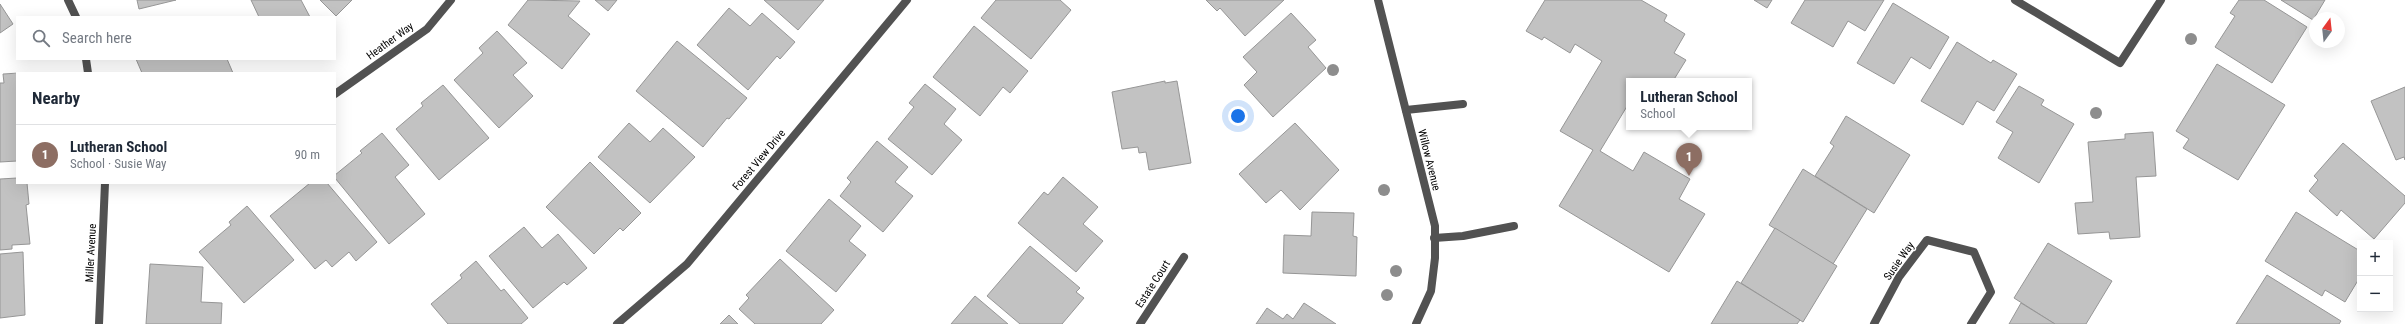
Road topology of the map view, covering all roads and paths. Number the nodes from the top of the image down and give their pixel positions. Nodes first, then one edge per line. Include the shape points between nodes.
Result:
1 (68, 0) edge
2 (451, 0) edge
3 (907, 0) edge
4 (1378, 0) edge
5 (2016, 0) edge
6 (2160, 0) edge
7 (76, 16) edge
8 (86, 60) edge
9 (88, 72) edge
10 (336, 93) edge
11 (1463, 104) dead end
12 (1406, 110) junction
13 (107, 184) edge
14 (1514, 226) dead end
15 (1434, 238) junction
16 (1184, 257) dead end
17 (99, 324) edge
18 (617, 324) edge
19 (1140, 324) edge
20 (1416, 324) edge
21 (1874, 324) edge
22 (1971, 324) edge

1 - 7 street
2 - 10 street, Heather Way via 427,28
3 - 18 street, Forest View Drive via 687,264
4 - 12 street, Willow Avenue
5 - 6 street via 2120,63
8 - 9 street
11 - 12 street
12 - 15 street, Willow Avenue via 1435,226
13 - 17 street, Miller Avenue
14 - 15 street via 1464,236
15 - 20 street, Willow Avenue via 1431,291
16 - 19 street, Estate Court
21 - 22 street, Susie Way via 1899,277 1927,240 1974,252 1991,292

